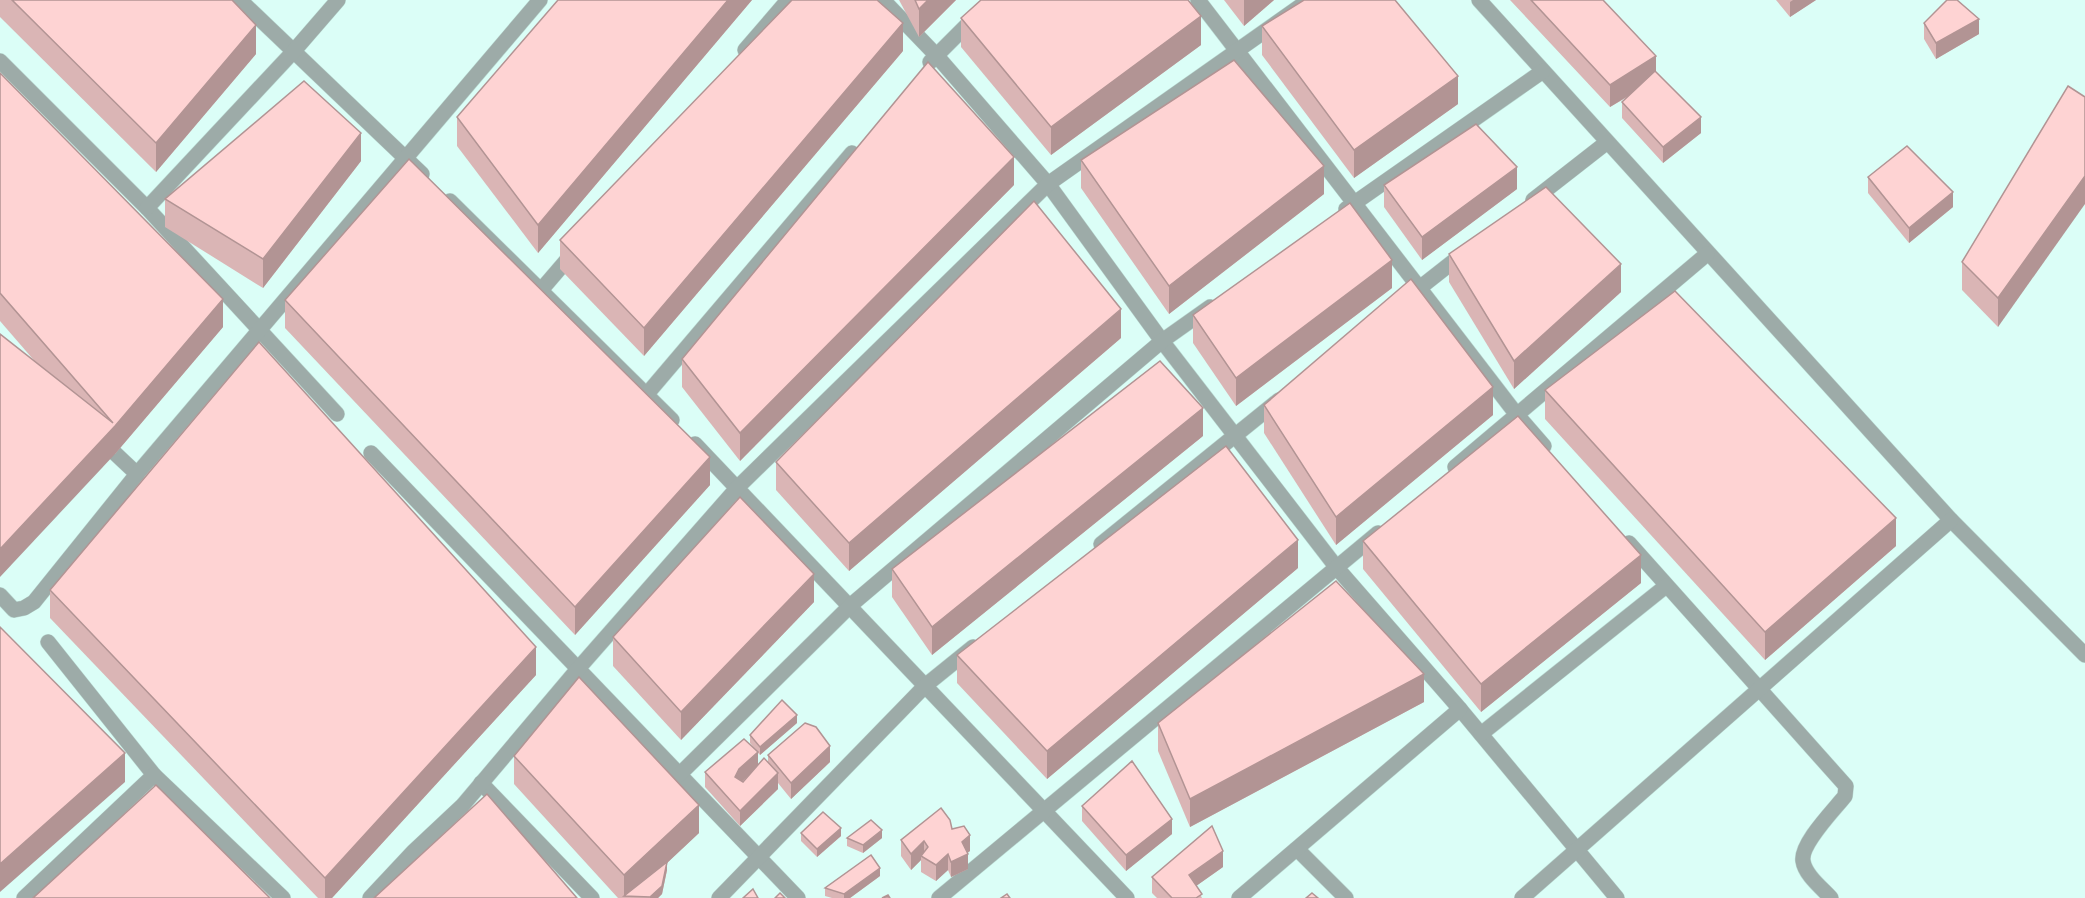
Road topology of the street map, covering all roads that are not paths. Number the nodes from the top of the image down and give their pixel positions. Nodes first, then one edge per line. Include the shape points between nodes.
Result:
1 (240, 0) edge
2 (338, 0) edge
3 (540, 0) edge
4 (788, 0) edge
5 (883, 0) edge
6 (992, 0) edge
7 (1198, 0) edge
8 (1309, 0) edge
9 (1479, 0) edge
10 (1238, 50) junction
11 (293, 52) junction
12 (936, 55) junction
13 (0, 61) edge
14 (734, 63) edge
15 (921, 72) edge
16 (1543, 72) junction
17 (1606, 142) junction
18 (860, 144) edge
19 (405, 157) junction
20 (1048, 184) junction
21 (1354, 202) junction
22 (147, 208) junction
23 (1522, 208) edge
24 (1335, 216) edge
25 (582, 242) edge
26 (1476, 244) edge
27 (1707, 254) junction
28 (1419, 288) junction
29 (543, 289) junction
30 (1220, 300) edge
31 (1392, 310) edge
32 (260, 331) junction
33 (1162, 342) junction
34 (1290, 391) edge
35 (647, 394) junction
36 (337, 414) dead end
37 (1517, 415) junction
38 (91, 430) edge
39 (1234, 436) junction
40 (371, 453) dead end
41 (1556, 460) edge
42 (137, 474) junction
43 (1445, 476) edge
44 (738, 487) junction
45 (1951, 520) junction
46 (1391, 522) edge
47 (1619, 532) edge
48 (1089, 553) edge
49 (1337, 568) junction
50 (1666, 586) junction
51 (0, 595) edge
52 (851, 605) junction
53 (990, 634) edge
54 (48, 642) dead end
55 (2085, 654) edge
56 (577, 670) junction
57 (926, 685) junction
58 (1761, 689) junction
59 (1460, 709) junction
60 (1481, 734) junction
61 (154, 775) junction
62 (679, 775) junction
63 (481, 783) junction
64 (1044, 809) junction
65 (1297, 849) junction
66 (1577, 851) junction
67 (758, 858) junction
68 (24, 898) edge
69 (283, 898) edge
70 (370, 898) edge
71 (592, 898) edge
72 (719, 898) edge
73 (798, 898) edge
74 (939, 898) edge
75 (1127, 898) edge
76 (1239, 898) edge
77 (1346, 898) edge
78 (1522, 898) edge
79 (1617, 898) edge
80 (1831, 898) edge

1 - 11 street
2 - 11 street
3 - 19 street
4 - 14 street
5 - 12 street
6 - 12 street
7 - 10 street
8 - 10 street
9 - 16 street
10 - 20 street
10 - 21 street
11 - 19 street
11 - 22 street
12 - 15 street
12 - 20 street
13 - 22 street
16 - 17 street
16 - 21 street
17 - 23 street
17 - 27 street
18 - 35 street
19 - 29 street
19 - 32 street
20 - 33 street
20 - 44 street
21 - 24 street
21 - 28 street
22 - 32 street
25 - 29 street
26 - 28 street
27 - 37 street
27 - 45 street
28 - 31 street
28 - 37 street
29 - 35 street
30 - 33 street
32 - 36 street
32 - 42 street
33 - 39 street
33 - 52 street
34 - 39 street
35 - 44 street
37 - 41 street
37 - 43 street
38 - 42 street
39 - 48 street
39 - 49 street
40 - 56 street
42 - 51 street via 34,602 14,610
44 - 52 street
44 - 56 street
45 - 55 street
45 - 58 street
46 - 49 street
47 - 50 street
49 - 59 street
49 - 64 street
50 - 58 street
50 - 60 street
52 - 57 street
52 - 62 street
53 - 57 street
54 - 61 street
56 - 62 street
56 - 63 street
57 - 64 street
57 - 67 street
58 - 66 street
58 - 80 street via 1846,786 1845,796 1804,848 1806,868
59 - 60 street
59 - 65 street
60 - 66 street
61 - 68 street
61 - 69 street
62 - 67 street
63 - 70 street
63 - 71 street
64 - 74 street
64 - 75 street
65 - 76 street
65 - 77 street
66 - 78 street
66 - 79 street
67 - 72 street
67 - 73 street

